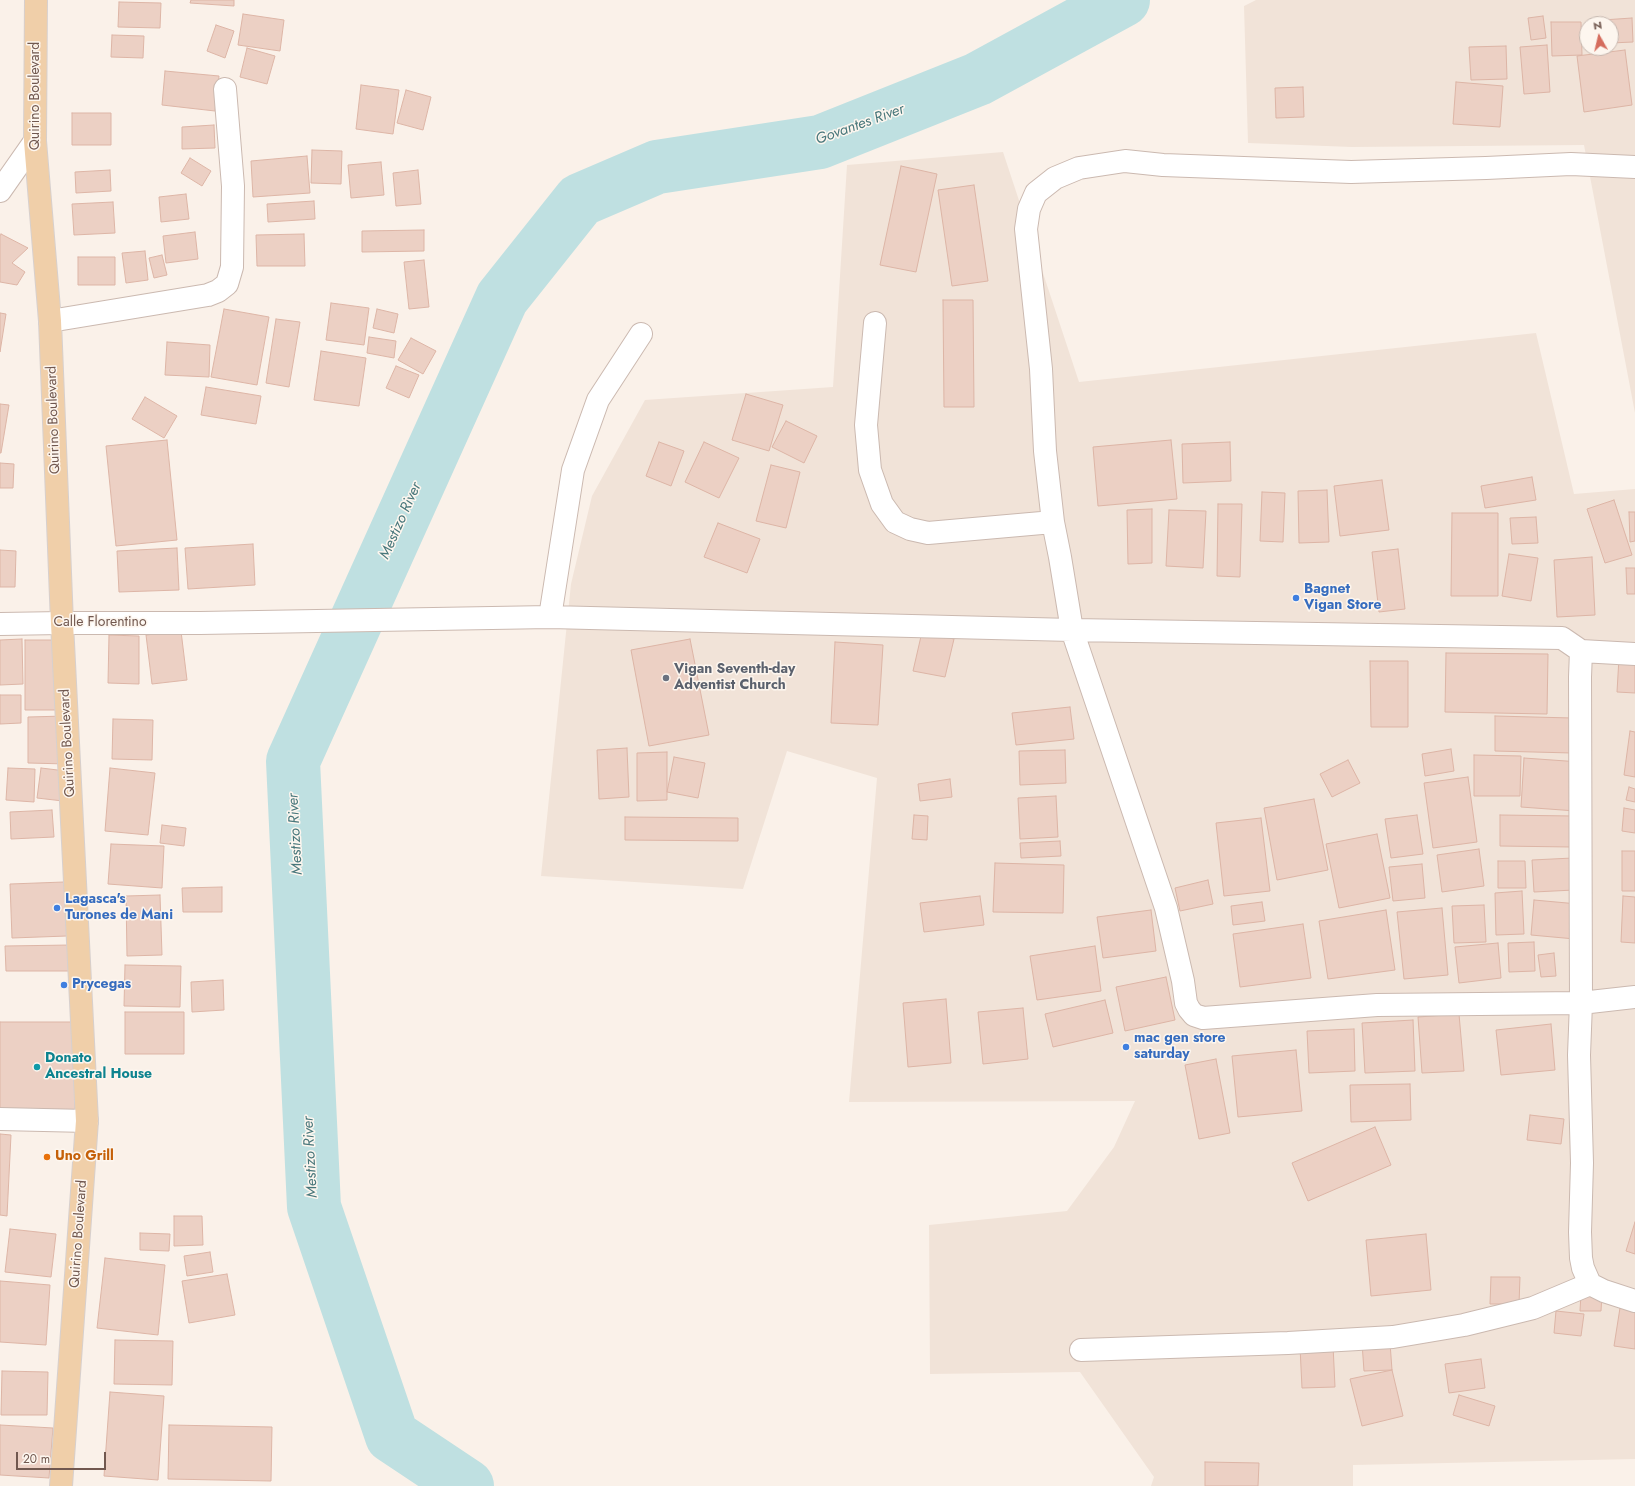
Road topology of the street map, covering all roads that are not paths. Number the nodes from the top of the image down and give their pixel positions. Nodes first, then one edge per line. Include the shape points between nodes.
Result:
1 (36, 0) edge
2 (225, 89) dead end
3 (35, 141) junction
4 (1635, 167) edge
5 (0, 191) edge
6 (50, 321) junction
7 (875, 323) dead end
8 (641, 334) dead end
9 (1052, 522) junction
10 (550, 617) junction
11 (62, 623) junction
12 (0, 624) edge
13 (1072, 630) junction
14 (1582, 651) junction
15 (1635, 654) edge
16 (1635, 997) edge
17 (1581, 1003) junction
18 (0, 1119) edge
19 (87, 1121) junction
20 (1590, 1284) junction
21 (1635, 1301) edge
22 (1081, 1350) dead end
23 (61, 1486) edge

1 - 3 main road, Quirino Boulevard
2 - 6 street via 233,186 232,267 227,284 208,295
3 - 5 street
3 - 6 main road, Quirino Boulevard
4 - 9 street via 1571,164 1351,172 1125,162 1079,168 1056,178 1036,193 1029,209 1026,229 1041,369
6 - 11 main road, Quirino Boulevard
7 - 9 street via 866,425 870,470 882,504 895,522 928,533
8 - 10 street via 598,400 573,470
9 - 13 street
10 - 11 street, Calle Florentino via 200,624
10 - 13 street, Calle Florentino
11 - 12 street, Calle Florentino
11 - 19 main road, Quirino Boulevard
13 - 14 street, Calle Florentino via 1562,638
13 - 17 street via 1166,908 1186,1003 1194,1015 1203,1018 1377,1005
14 - 15 street
14 - 17 street
16 - 17 street
17 - 20 street via 1580,1258
18 - 19 street
19 - 23 main road, Quirino Boulevard
20 - 21 street
20 - 22 street via 1533,1308 1464,1325 1393,1337

